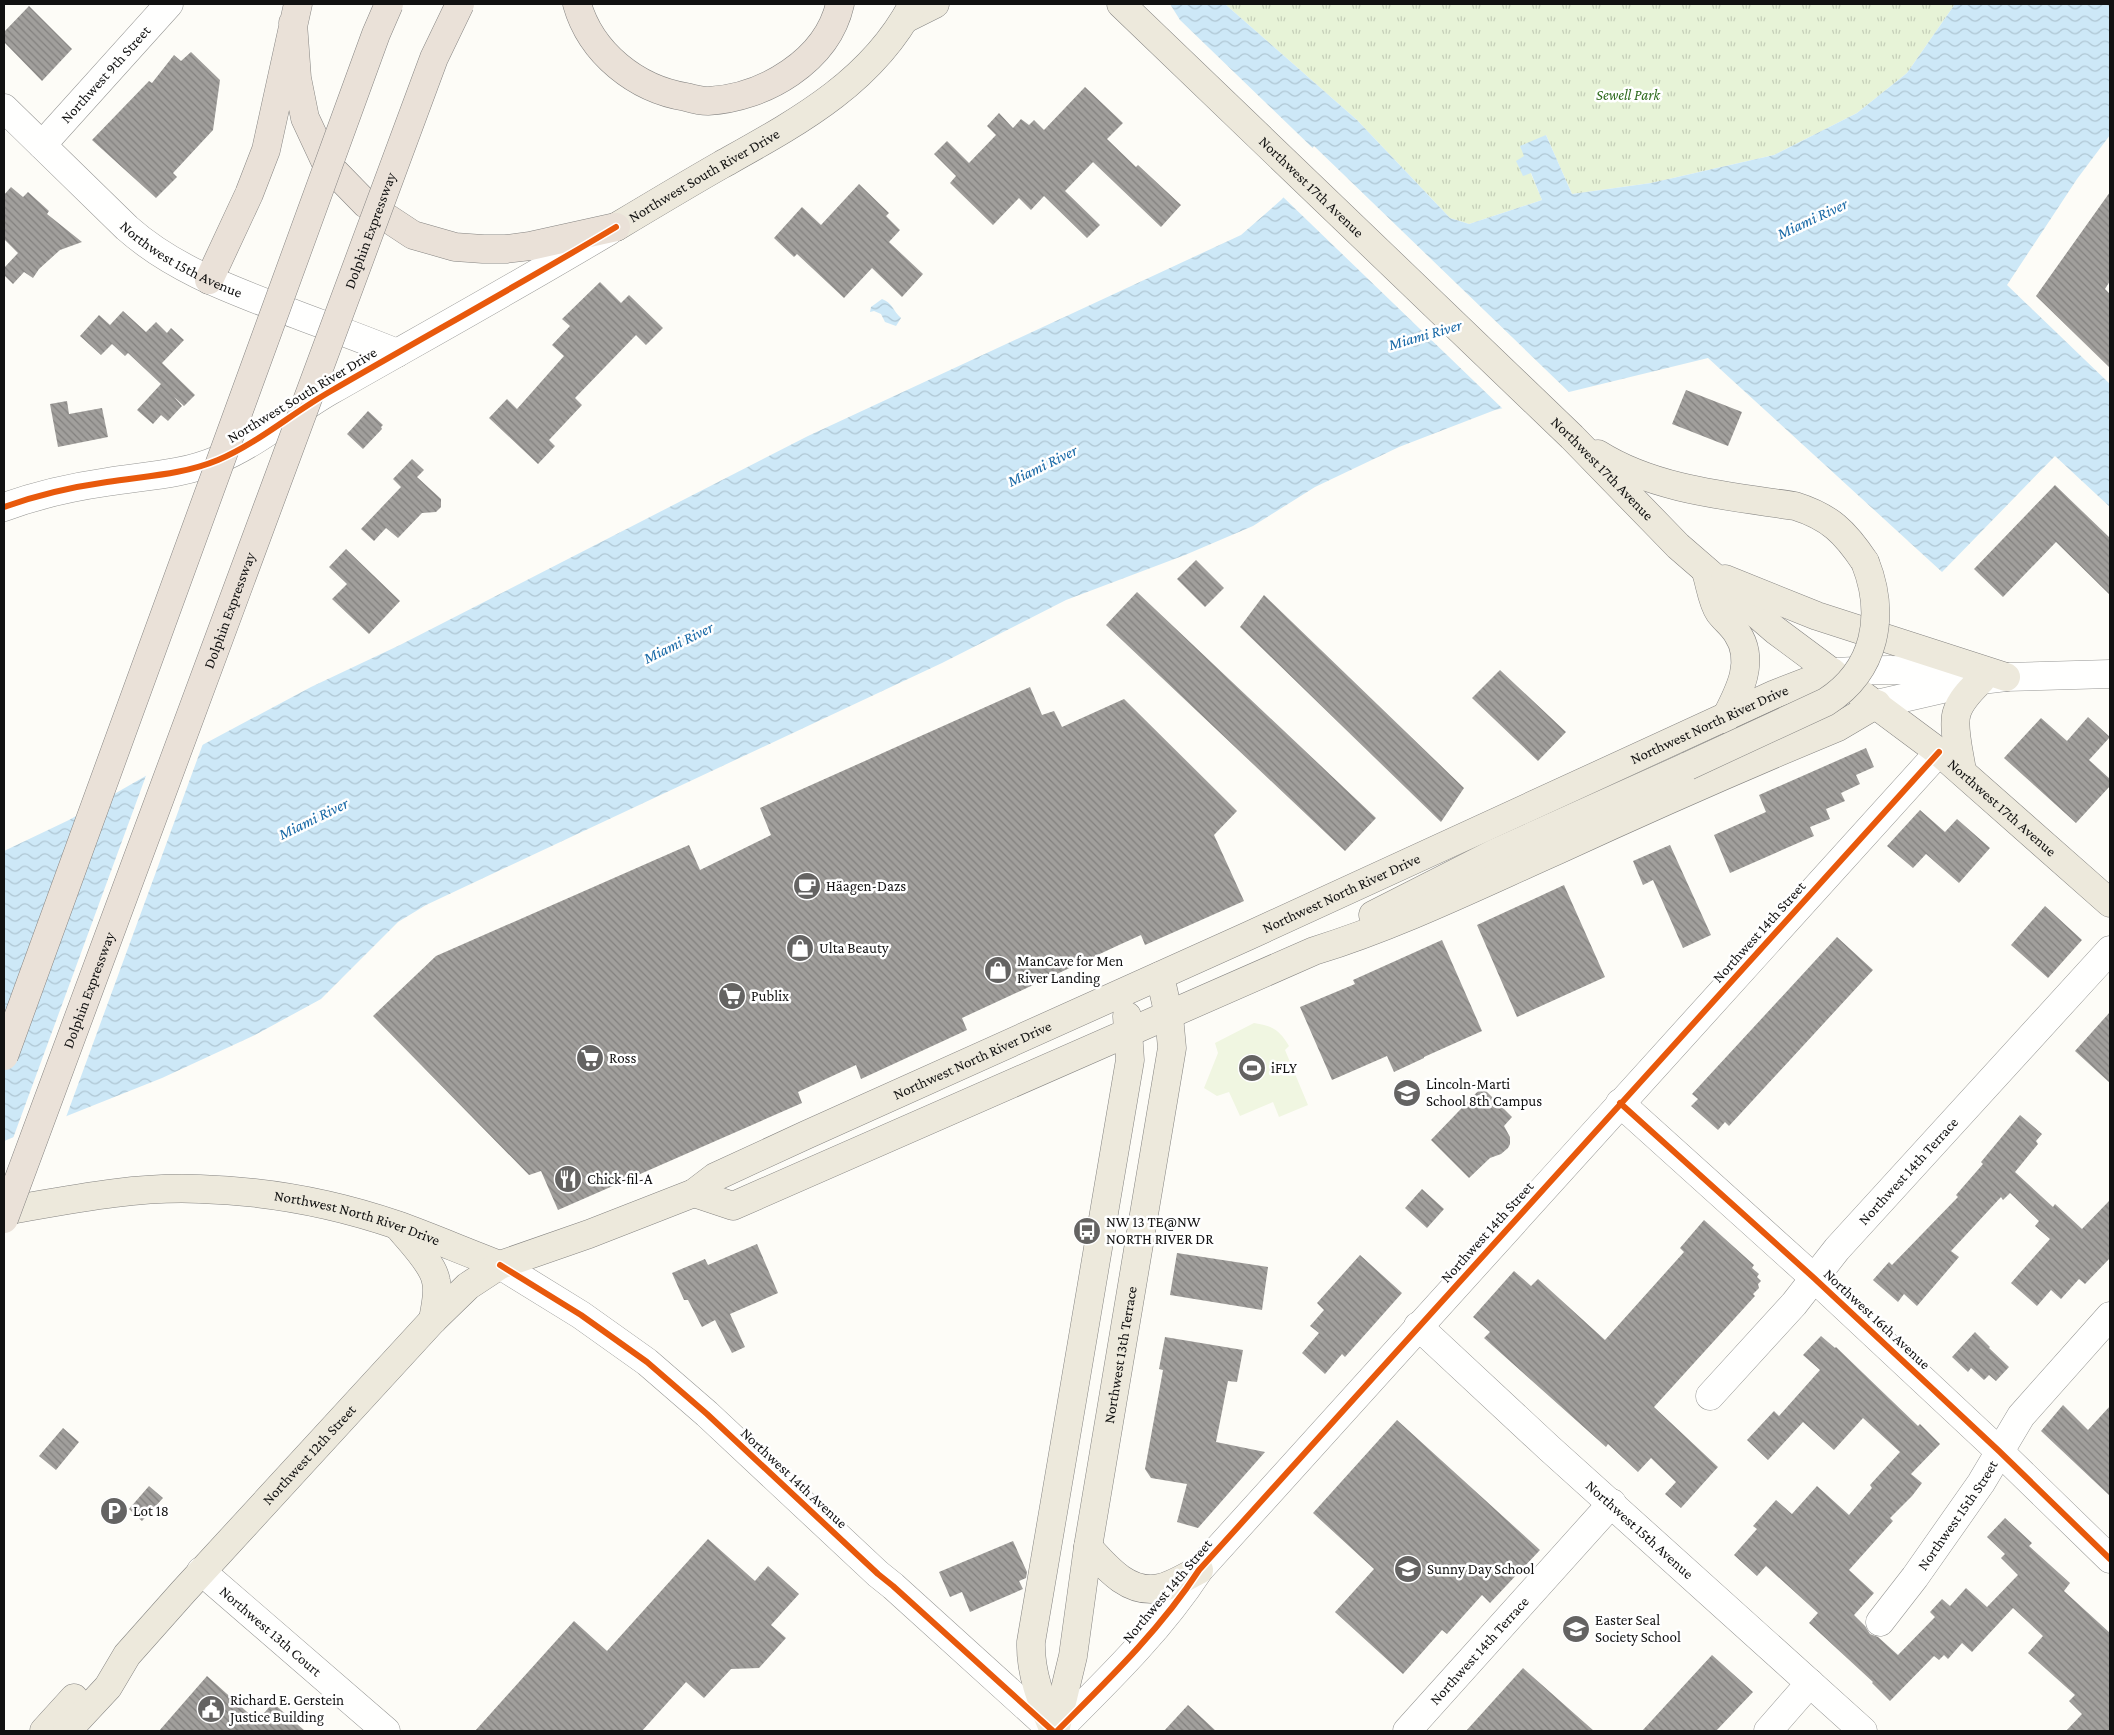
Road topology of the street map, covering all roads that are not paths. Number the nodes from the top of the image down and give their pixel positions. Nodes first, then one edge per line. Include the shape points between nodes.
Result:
1 (169, 4) edge
2 (389, 4) edge
3 (460, 4) edge
4 (577, 4) edge
5 (840, 4) edge
6 (935, 4) edge
7 (1121, 4) edge
8 (909, 11) edge
9 (295, 13) edge
10 (4, 108) edge
11 (42, 145) junction
12 (616, 227) junction
13 (209, 280) junction
14 (397, 353) junction
15 (1572, 437) junction
16 (4, 505) edge
17 (1706, 571) junction
18 (1832, 672) junction
19 (2110, 674) edge
20 (1993, 678) junction
21 (1877, 704) junction
22 (1725, 719) junction
23 (1939, 752) junction
24 (1962, 771) junction
25 (2110, 903) edge
26 (1314, 950) junction
27 (2110, 950) edge
28 (1160, 976) junction
29 (1126, 992) junction
30 (1169, 1016) junction
31 (1128, 1032) junction
32 (4, 1056) edge
33 (1620, 1103) junction
34 (694, 1193) junction
35 (4, 1211) edge
36 (4, 1219) edge
37 (397, 1225) junction
38 (500, 1265) junction
39 (1814, 1278) junction
40 (2110, 1316) edge
41 (433, 1320) junction
42 (1418, 1326) junction
43 (1710, 1396) dead end
44 (1999, 1451) junction
45 (1612, 1504) junction
46 (1088, 1547) junction
47 (2110, 1560) edge
48 (1199, 1570) junction
49 (202, 1571) junction
50 (1880, 1622) dead end
51 (127, 1655) junction
52 (1810, 1683) junction
53 (44, 1731) edge
54 (68, 1731) edge
55 (386, 1731) edge
56 (1055, 1731) edge
57 (1407, 1731) edge
58 (1768, 1731) edge
59 (1863, 1731) edge

1 - 11 street, Northwest 9th Street
2 - 32 highway, bridge
3 - 36 highway, Dolphin Expressway, bridge via 416,104
4 - 5 highway via 591,36 609,59 629,75 676,96 707,101 762,89 790,73 824,40
6 - 8 main road
7 - 15 main road, Northwest 17th Avenue
8 - 12 main road, Northwest South River Drive via 873,61 830,100
9 - 12 highway via 297,78 304,118 326,163 366,204 413,235 455,247 506,249
9 - 13 highway via 266,150
10 - 11 street, Northwest 15th Avenue
11 - 13 street, Northwest 15th Avenue via 140,240
12 - 14 street, Northwest South River Drive
13 - 14 street, Northwest 15th Avenue
14 - 16 street, Northwest South River Drive via 218,460 197,468 81,486
15 - 17 main road, Northwest 17th Avenue
15 - 26 main road, bridge via 1609,461 1660,483 1795,506 1829,521 1865,562 1875,594 1875,628 1868,653 1851,681 1826,702 1544,830 1408,896
17 - 18 main road, Northwest 17th Avenue via 1775,630
17 - 20 main road via 1817,616
17 - 22 main road via 1719,612 1738,635 1746,654 1742,683
18 - 20 street, Northwest North River Drive via 1923,670
18 - 21 main road, Northwest 17th Avenue
18 - 22 main road, Northwest North River Drive via 1775,694
19 - 20 street, Northwest North River Drive
20 - 21 street, Northwest North River Drive
20 - 24 main road via 1961,703 1956,713
21 - 23 main road, Northwest 17th Avenue
21 - 26 main road, Northwest North River Drive via 1838,727 1453,898 1363,936
22 - 28 main road, Northwest North River Drive
23 - 24 main road, Northwest 17th Avenue
23 - 33 street, Northwest 14th Street
24 - 25 main road, Northwest 17th Avenue
26 - 30 main road, Northwest North River Drive
27 - 39 street, Northwest 14th Terrace
28 - 29 main road, Northwest North River Drive
28 - 30 main road, Northwest 13th Terrace
29 - 31 main road
29 - 34 main road, Northwest North River Drive via 716,1177
30 - 31 main road, Northwest North River Drive
30 - 46 main road, Northwest 13th Terrace via 1172,1048
31 - 34 main road, Northwest North River Drive via 733,1206
31 - 56 main road via 1130,1060 1031,1642 1030,1656 1037,1689
33 - 39 street, Northwest 16th Avenue
33 - 42 street, Northwest 14th Street
34 - 38 main road, Northwest North River Drive
35 - 37 main road, Northwest North River Drive via 106,1195 199,1188 290,1198
37 - 38 main road, Northwest North River Drive
37 - 41 main road via 436,1279 438,1291
38 - 41 main road, Northwest 12th Street via 468,1286
38 - 56 street, Northwest 14th Avenue via 606,1332 663,1375 878,1574
39 - 43 street, Northwest 14th Terrace
39 - 44 street, Northwest 16th Avenue
40 - 44 street, Northwest 15th Street via 2021,1416
41 - 49 main road, Northwest 12th Street
42 - 45 street, Northwest 15th Avenue
42 - 48 street, Northwest 14th Street
44 - 47 street, Northwest 16th Avenue
44 - 50 street, Northwest 15th Street via 1958,1517
45 - 52 street, Northwest 15th Avenue
45 - 57 street, Northwest 14th Terrace
46 - 48 main road via 1114,1574 1138,1587 1159,1589
46 - 56 main road, Northwest 13th Terrace via 1073,1656
48 - 56 street, Northwest 14th Street via 1178,1603 1111,1677
49 - 51 main road, Northwest 12th Street
49 - 55 street, Northwest 13th Court
51 - 53 main road, Northwest 12th Street via 97,1672
51 - 54 main road, Northwest 12th Street via 108,1687
52 - 58 street
52 - 59 street, Northwest 15th Avenue

